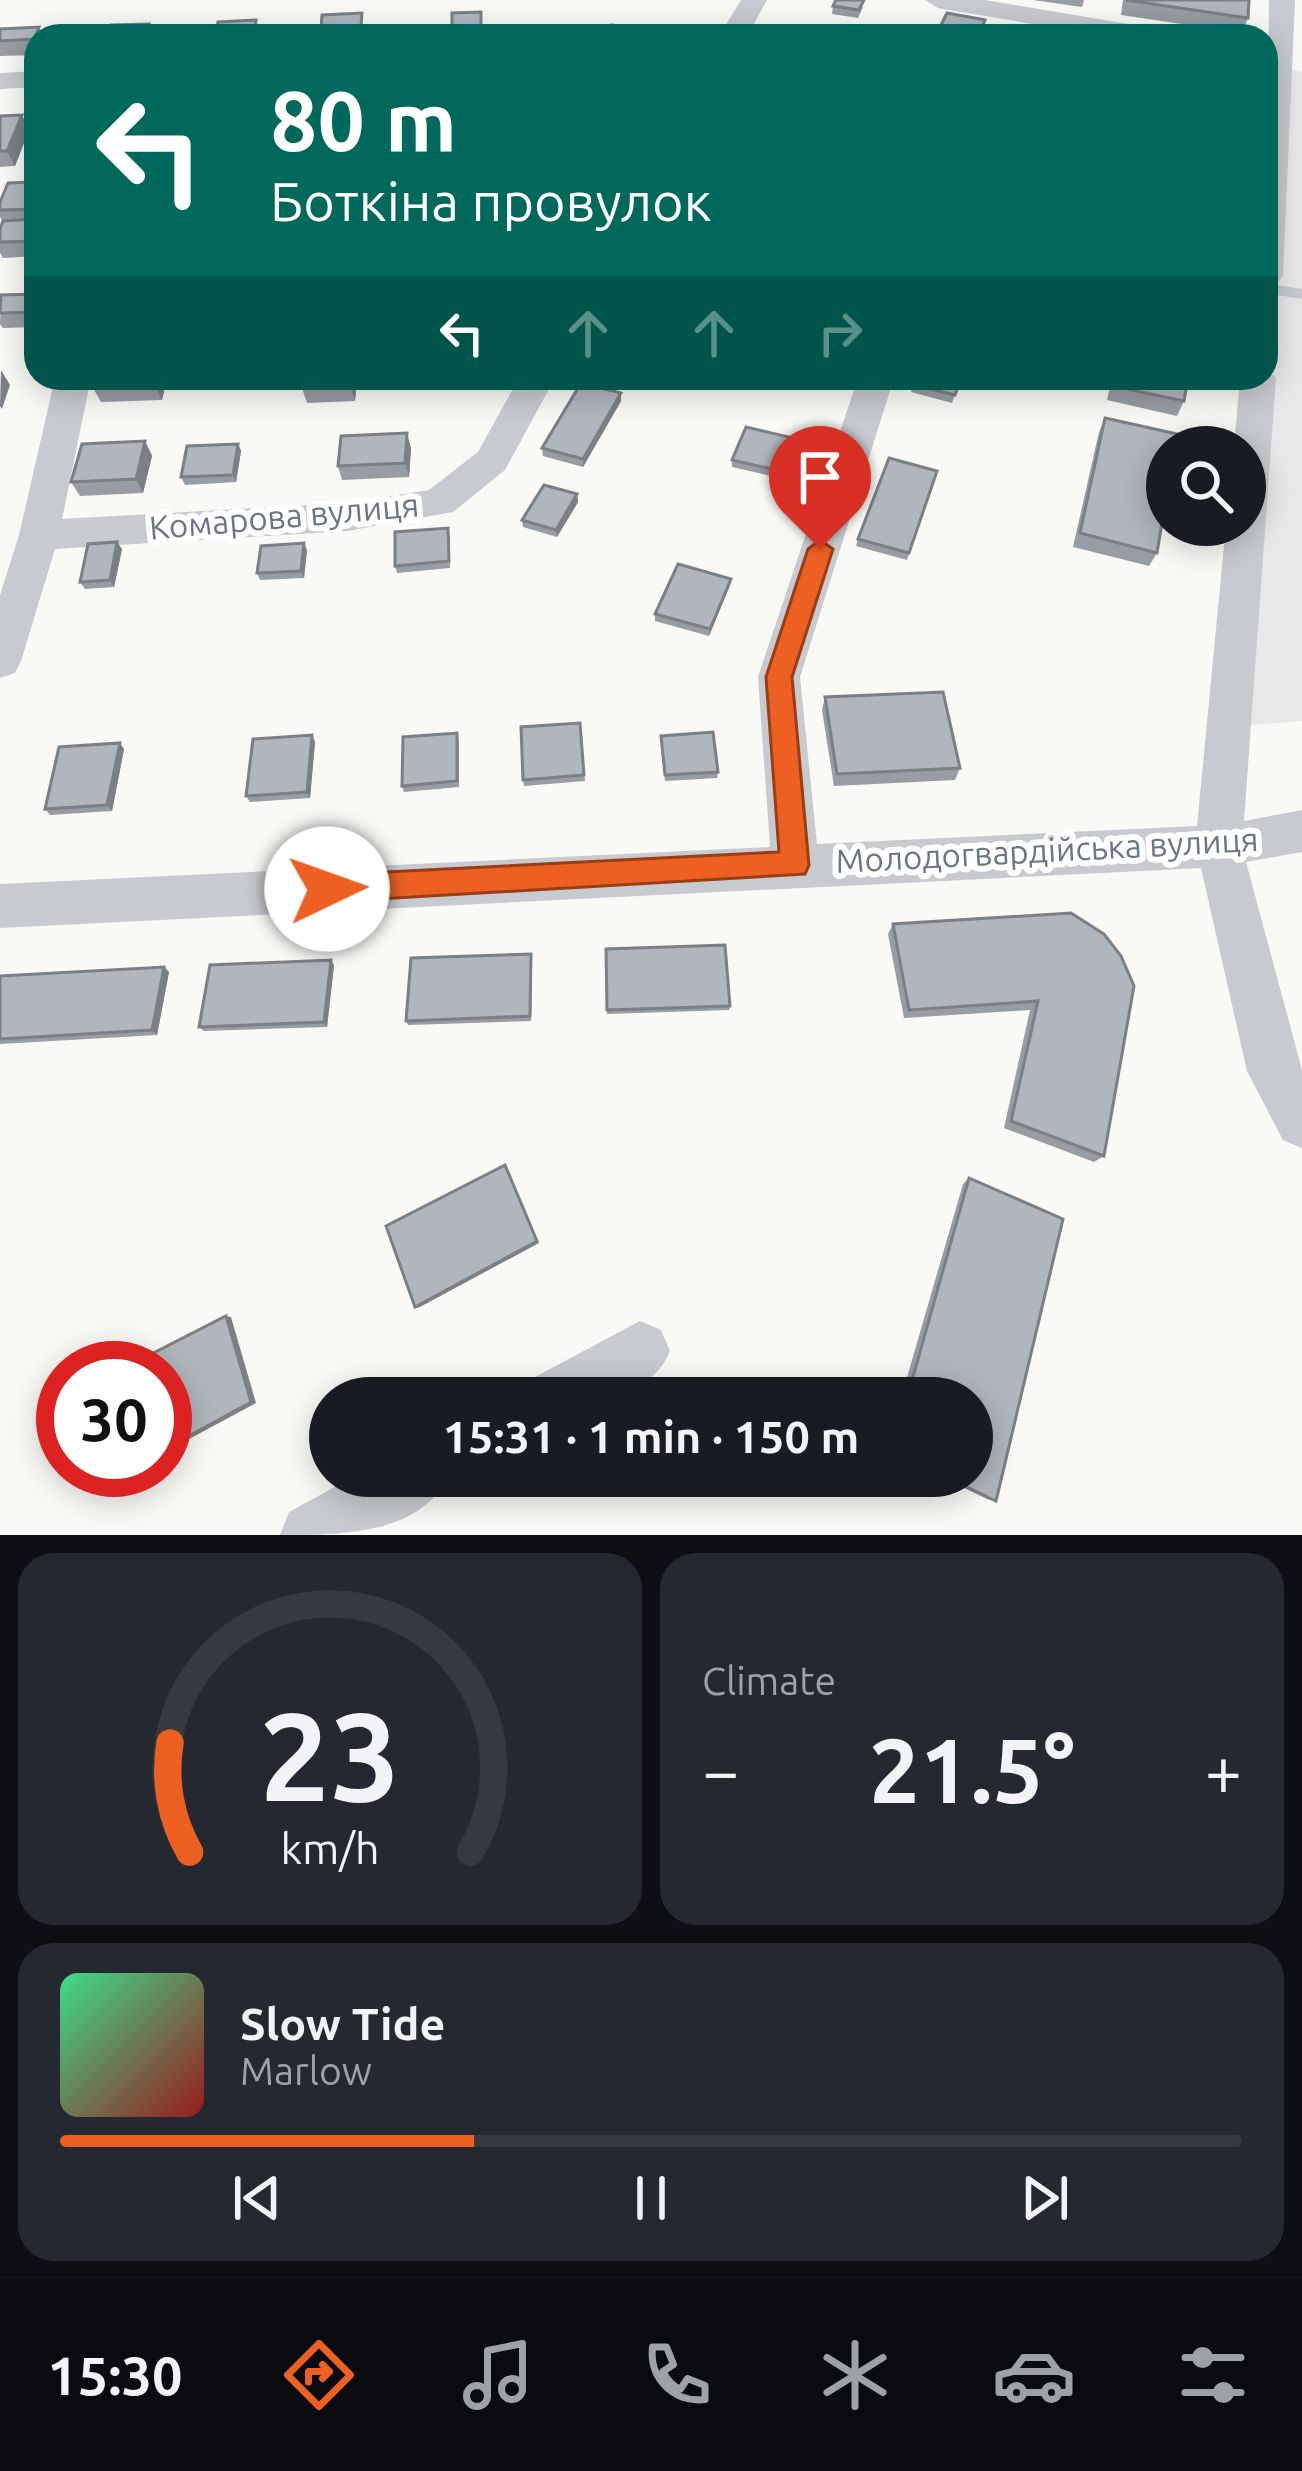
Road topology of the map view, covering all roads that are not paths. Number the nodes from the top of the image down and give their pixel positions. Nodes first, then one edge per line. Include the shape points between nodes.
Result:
1 (938, 0) edge
2 (1282, 0) edge
3 (1081, 24) edge
4 (1283, 58) edge
5 (1278, 105) edge
6 (70, 390) edge
7 (530, 390) edge
8 (871, 390) edge
9 (1257, 390) edge
10 (39, 535) junction
11 (0, 661) edge
12 (1302, 831) edge
13 (1220, 846) junction
14 (795, 865) junction
15 (0, 906) edge
16 (1302, 1121) edge
17 (640, 1351) dead end
18 (594, 1377) edge
19 (380, 1497) edge
20 (312, 1535) edge

1 - 3 street
2 - 4 street
4 - 5 street
6 - 10 street
7 - 10 street, Комарова вулиця via 492,461 439,502 347,517
8 - 14 street via 779,677
9 - 13 street
10 - 11 street
12 - 13 street, Молодогвардійська вулиця
13 - 14 street, Молодогвардійська вулиця
13 - 16 street via 1273,1071
14 - 15 street, Молодогвардійська вулиця
17 - 18 street
19 - 20 street

